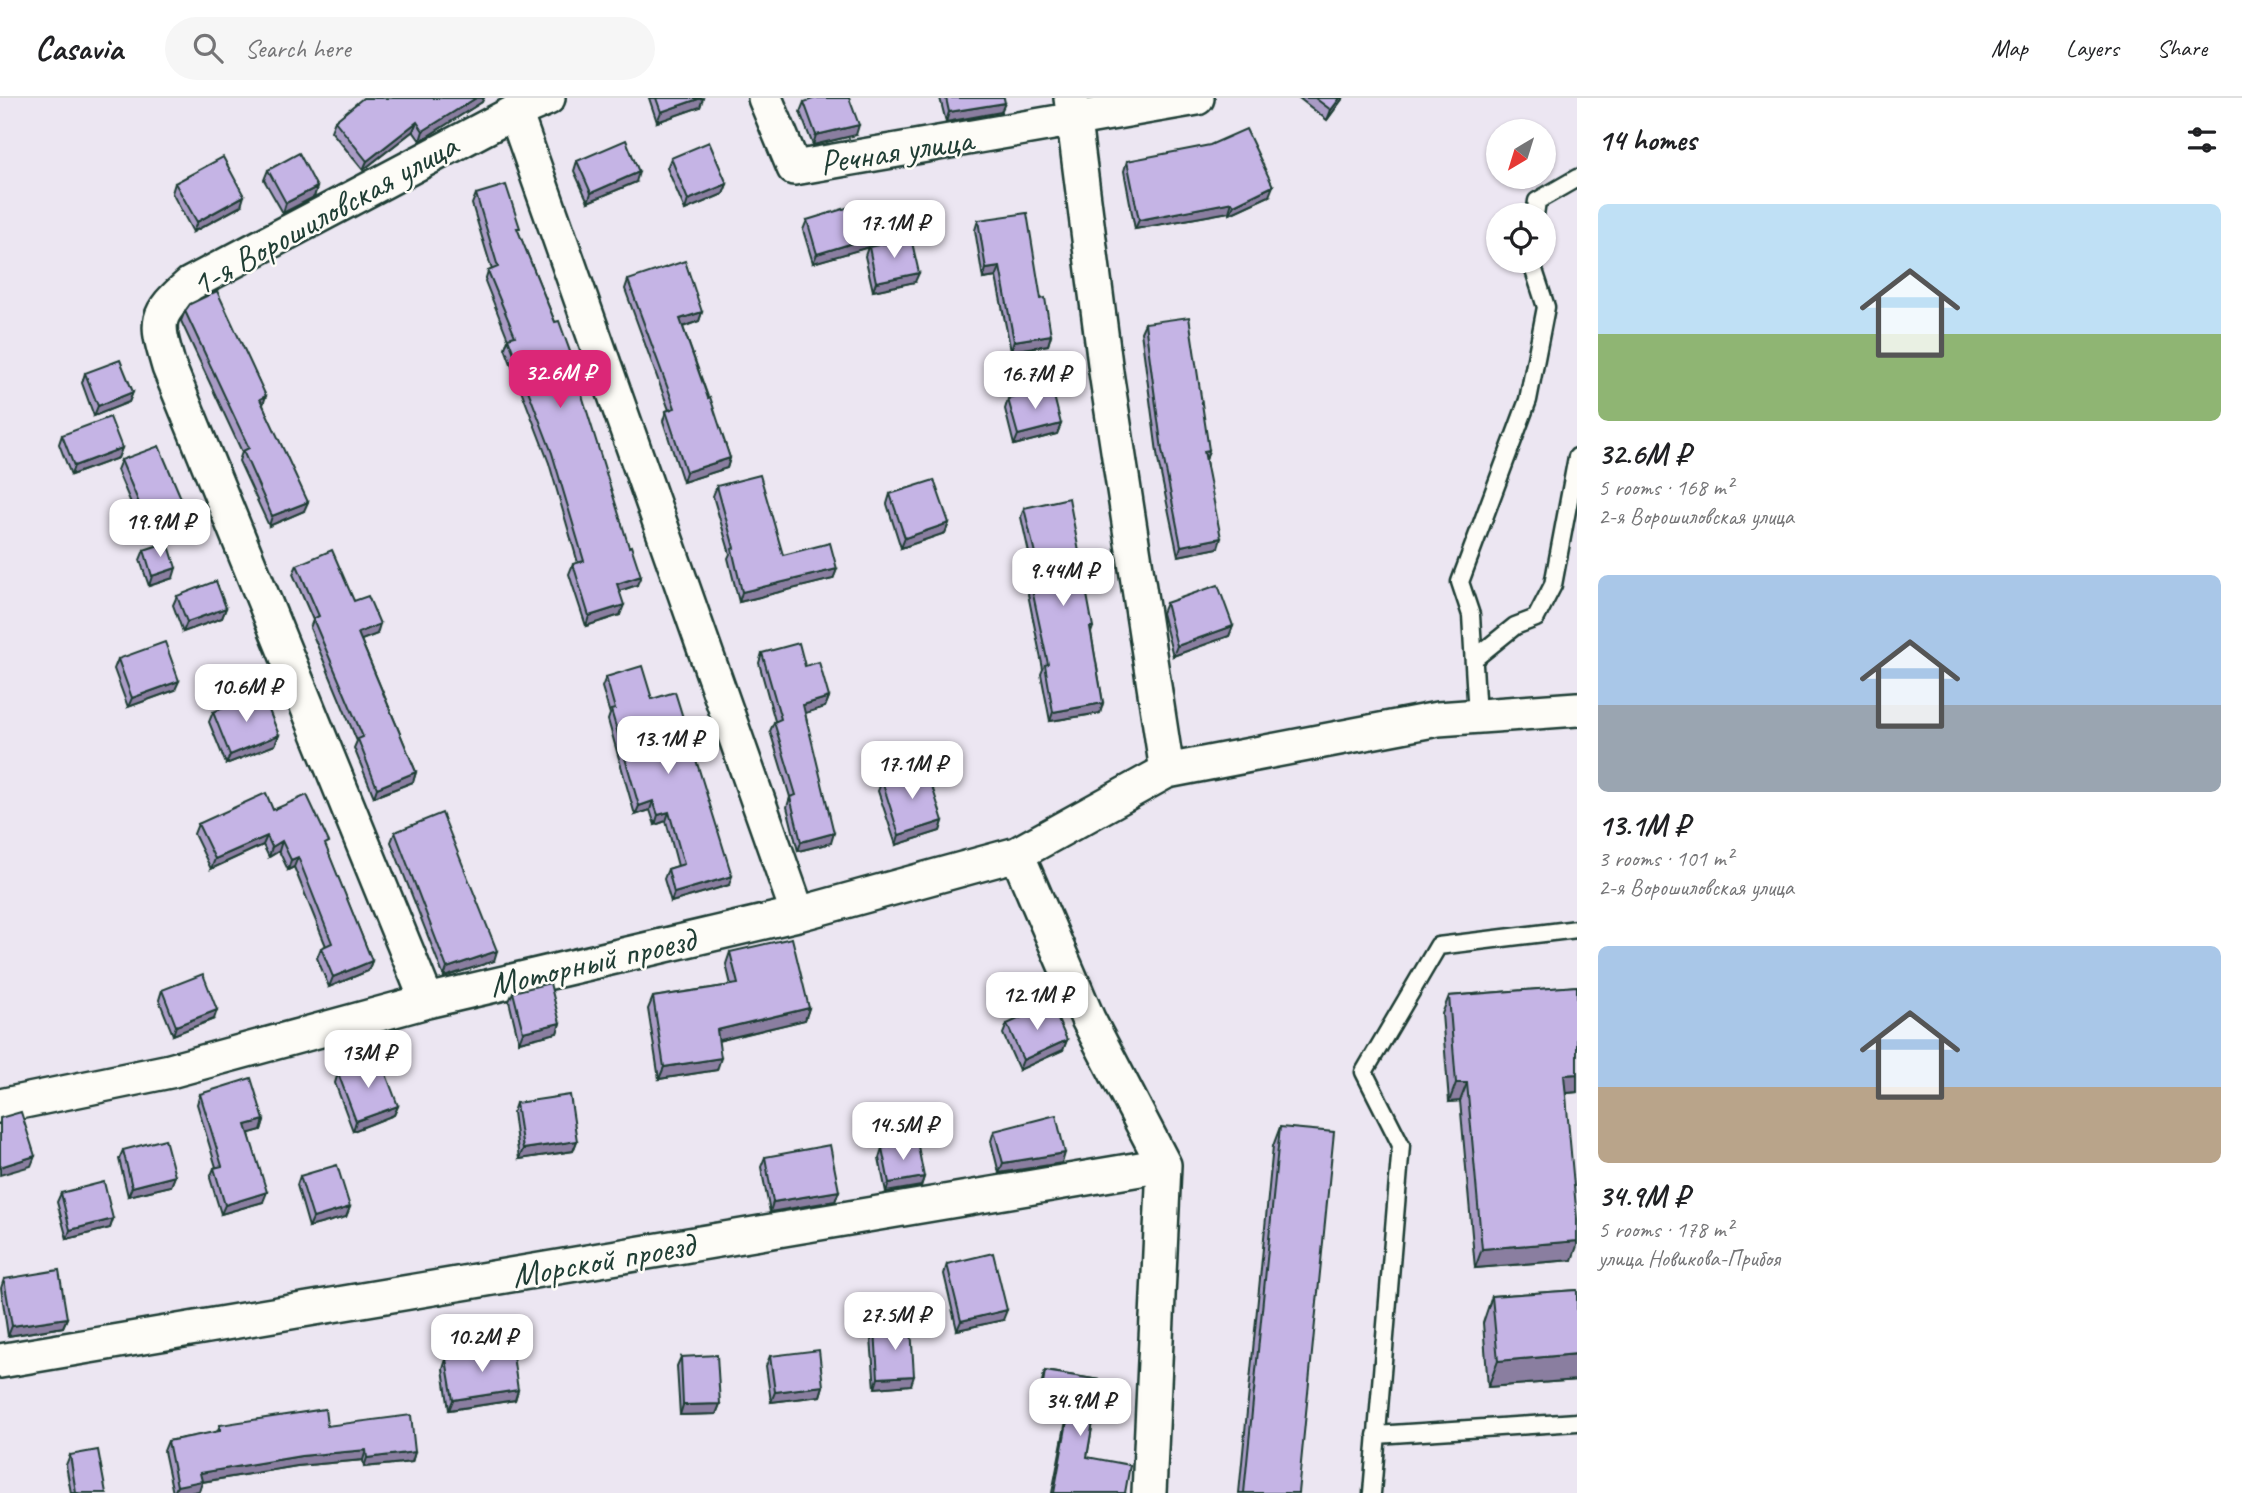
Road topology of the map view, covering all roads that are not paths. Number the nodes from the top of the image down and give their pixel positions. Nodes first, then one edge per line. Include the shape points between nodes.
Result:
1 (548, 98) edge
2 (765, 98) edge
3 (1198, 98) edge
4 (1072, 110) edge
5 (514, 112) junction
6 (1577, 178) edge
7 (1537, 203) edge
8 (1535, 273) edge
9 (1577, 457) edge
10 (1474, 659) junction
11 (1577, 709) edge
12 (1477, 716) junction
13 (1167, 771) junction
14 (1017, 854) junction
15 (798, 914) junction
16 (1577, 929) edge
17 (427, 1001) junction
18 (0, 1106) edge
19 (1164, 1165) junction
20 (0, 1362) edge
21 (1577, 1422) edge
22 (1376, 1435) junction
23 (1149, 1493) edge
24 (1372, 1493) edge

1 - 5 street, 1-я Ворошиловская улица
2 - 4 street, Речная улица via 794,168
3 - 4 street
4 - 13 street
5 - 15 street
5 - 17 street, 1-я Ворошиловская улица via 190,284 166,306 158,330
6 - 7 lane
8 - 10 lane via 1546,307 1528,400 1460,582 1471,615
9 - 10 lane via 1553,584 1536,618 1515,626
10 - 12 lane
11 - 12 street, Моторный проезд
12 - 13 street, Моторный проезд via 1438,719
13 - 14 street, Моторный проезд
14 - 15 street, Моторный проезд
14 - 19 street via 1088,1019
15 - 17 street, Моторный проезд
16 - 22 lane via 1438,946 1364,1072 1401,1145
17 - 18 street, Моторный проезд via 170,1071
19 - 20 street, Морской проезд
19 - 23 street
21 - 22 lane
22 - 24 lane

